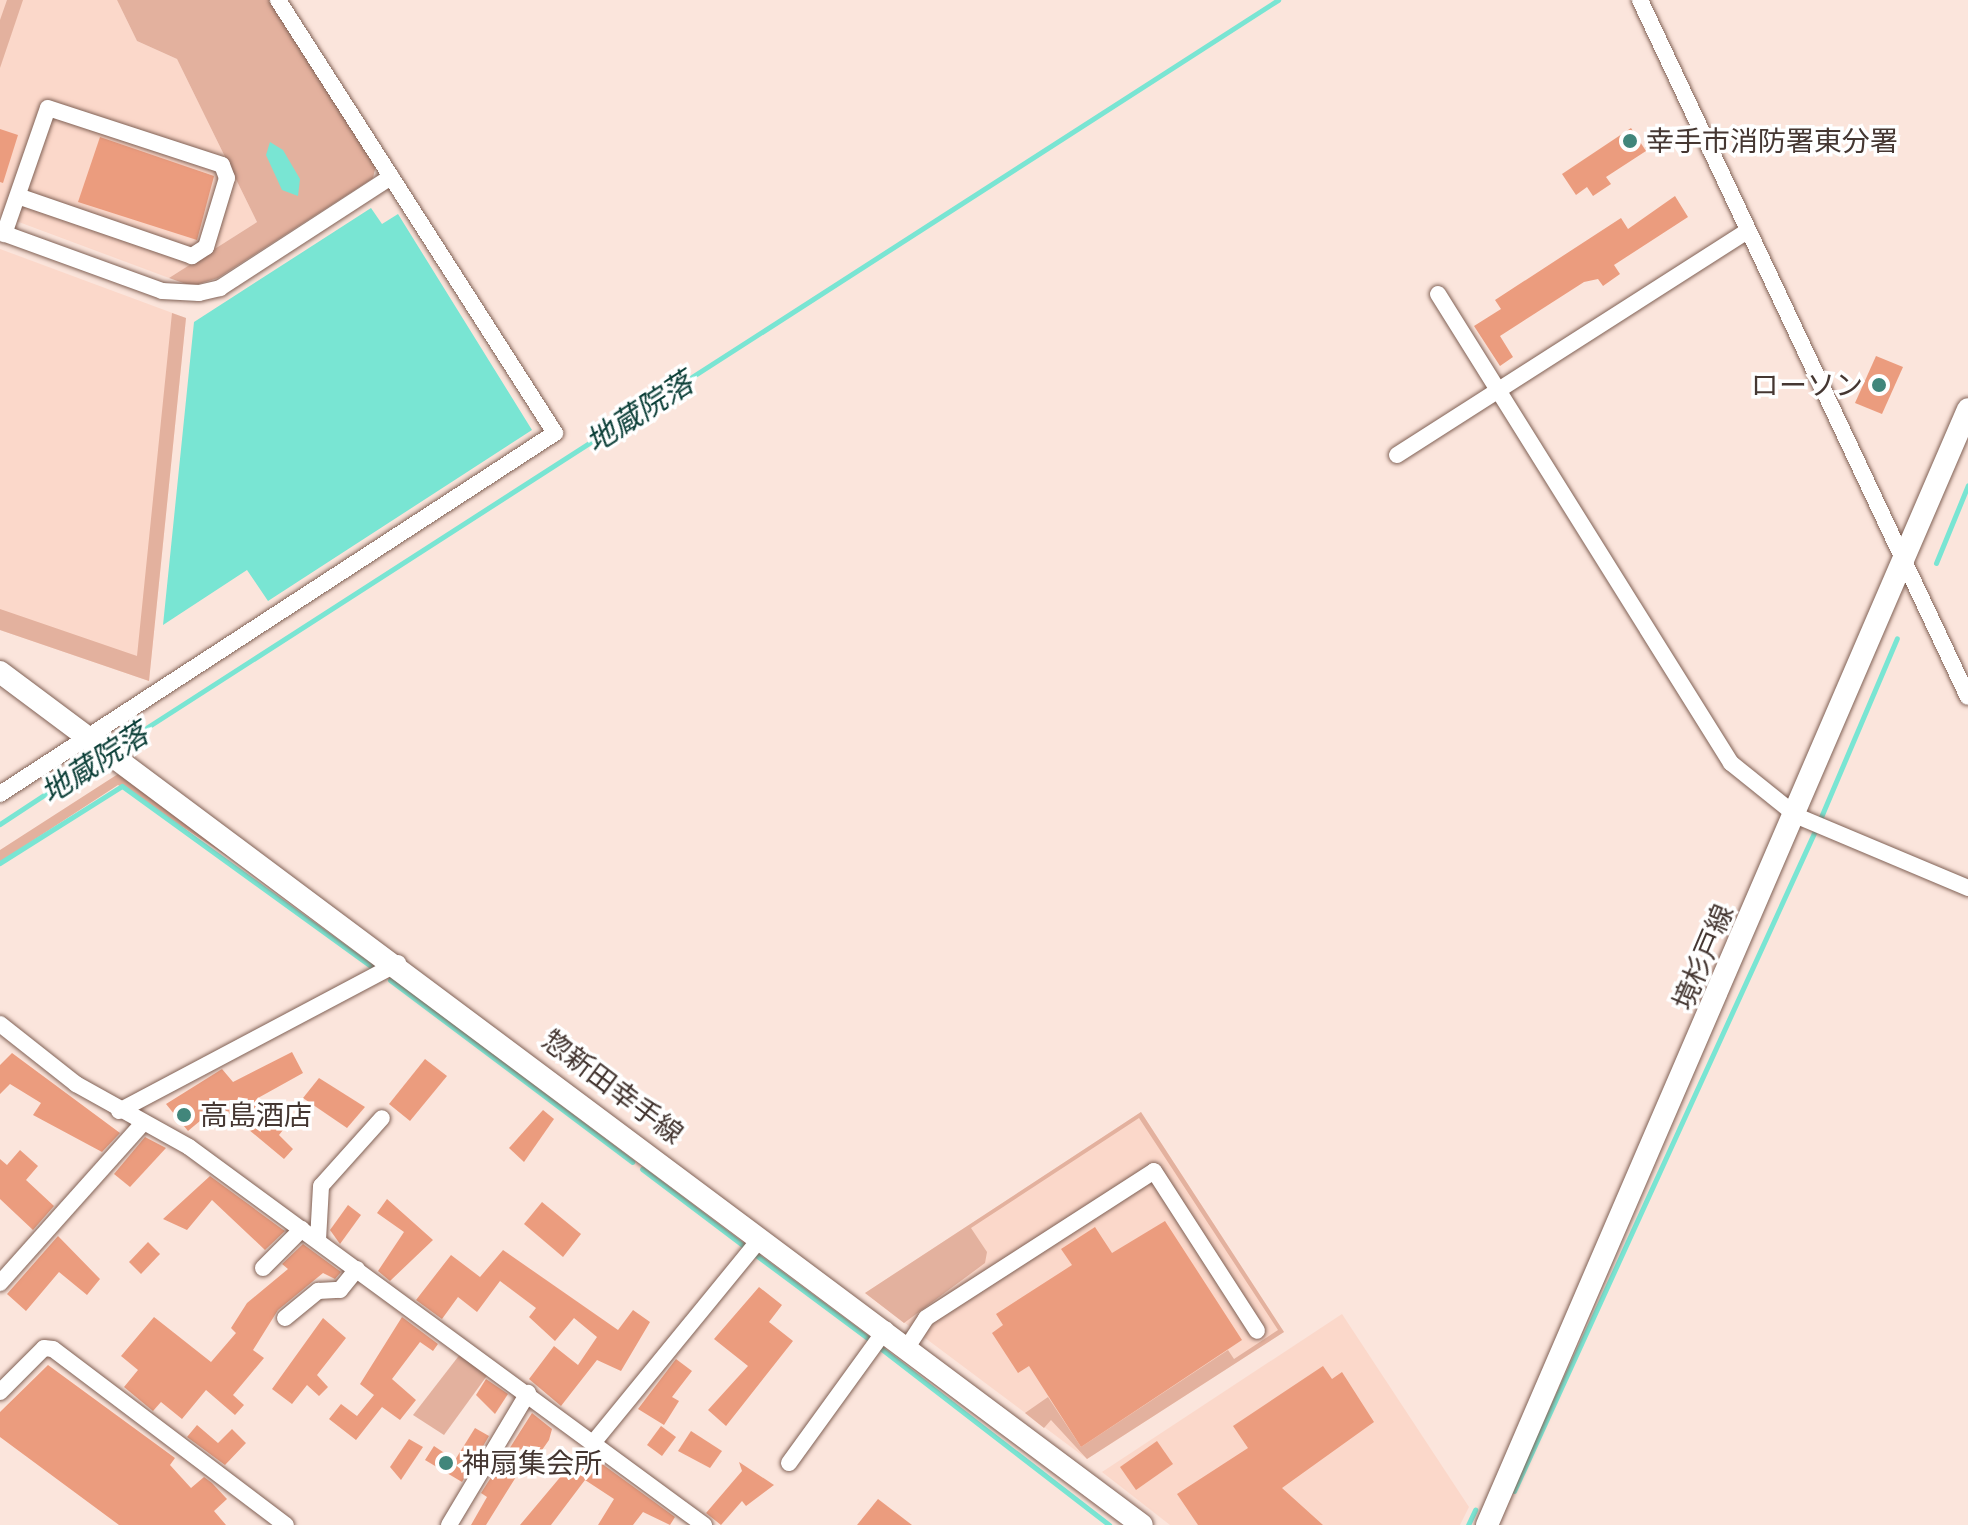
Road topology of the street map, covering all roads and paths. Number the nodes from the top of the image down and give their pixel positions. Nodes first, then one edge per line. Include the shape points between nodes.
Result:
1 (278, 0) edge
2 (1640, 0) edge
3 (391, 177) junction
4 (18, 196) junction
5 (1746, 232) junction
6 (2, 233) edge
7 (1438, 294) dead end
8 (1497, 391) junction
9 (1968, 409) edge
10 (1397, 455) dead end
11 (1903, 562) junction
12 (0, 672) edge
13 (0, 682) edge
14 (1968, 697) edge
15 (44, 703) junction
16 (96, 738) junction
17 (0, 794) edge
18 (1797, 816) junction
19 (1968, 888) edge
20 (398, 963) junction
21 (0, 1024) edge
22 (119, 1111) junction
23 (382, 1118) dead end
24 (143, 1123) junction
25 (302, 1229) junction
26 (761, 1238) junction
27 (318, 1240) junction
28 (263, 1268) dead end
29 (357, 1269) junction
30 (0, 1283) edge
31 (285, 1318) dead end
32 (886, 1329) junction
33 (1257, 1331) dead end
34 (908, 1346) junction
35 (0, 1392) edge
36 (528, 1393) junction
37 (593, 1443) junction
38 (789, 1463) dead end
39 (286, 1525) edge
40 (449, 1525) edge
41 (704, 1525) edge
42 (1142, 1525) edge
43 (1487, 1525) edge

1 - 3 street
2 - 5 street
3 - 6 street via 211,290 162,291
3 - 16 street via 555,433
4 - 4 street via 192,256 206,247 227,178 222,165 48,108
4 - 6 street
5 - 8 street
5 - 11 street
7 - 8 street
8 - 10 street
8 - 18 street via 1731,763
9 - 11 main road, 境杉戸線
11 - 14 street
11 - 18 main road, 境杉戸線
12 - 15 main road, 惣新田幸手線
13 - 15 main road, 惣新田幸手線
15 - 16 main road, 惣新田幸手線
16 - 17 street
16 - 20 main road, 惣新田幸手線
18 - 19 street
18 - 43 main road, 境杉戸線
20 - 22 street
20 - 26 main road, 惣新田幸手線
21 - 22 street
22 - 24 street
23 - 27 street via 321,1186
24 - 25 street
24 - 30 street
25 - 27 street
25 - 28 street
26 - 32 main road, 惣新田幸手線
26 - 37 street
27 - 29 street
29 - 31 street via 340,1290 318,1291
29 - 36 street
32 - 34 main road, 惣新田幸手線
32 - 38 street
33 - 34 street via 1154,1171 926,1318
34 - 42 main road, 惣新田幸手線
35 - 39 street via 44,1348 53,1349
36 - 37 street
36 - 40 street
37 - 41 street

